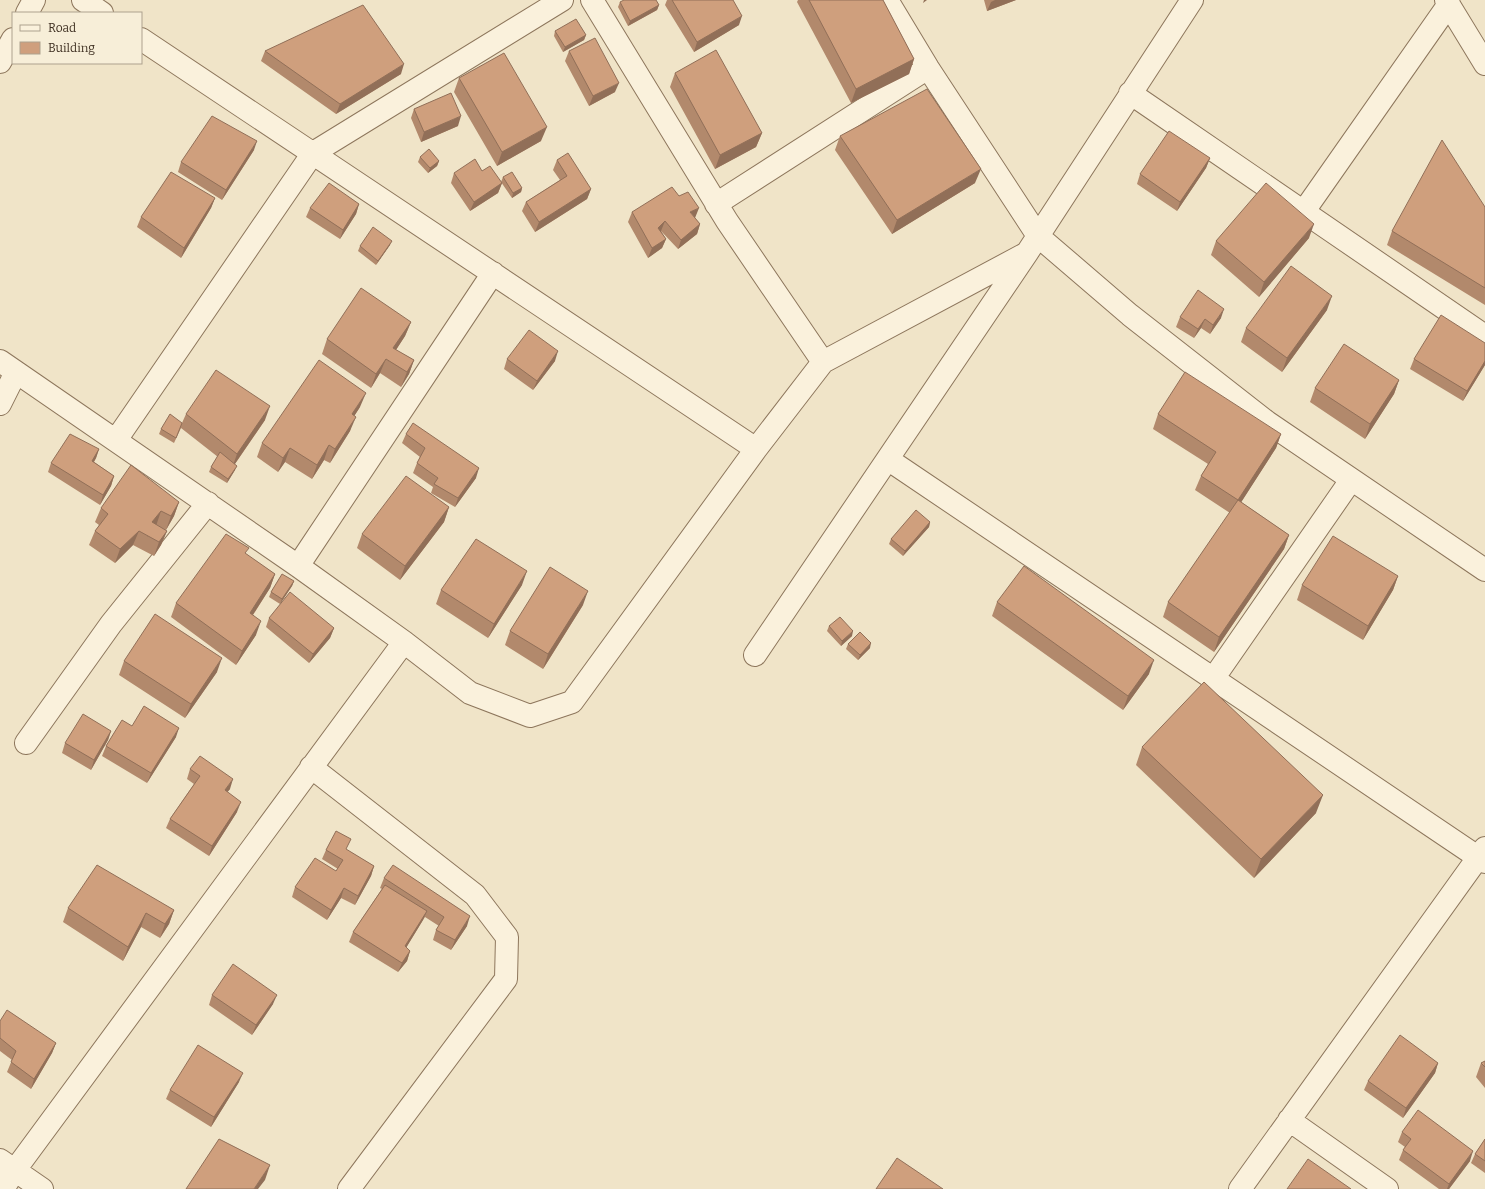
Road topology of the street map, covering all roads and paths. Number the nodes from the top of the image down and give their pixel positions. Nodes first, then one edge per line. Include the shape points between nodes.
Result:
1 (34, 0) edge
2 (83, 0) edge
3 (562, 0) edge
4 (592, 0) edge
5 (887, 0) edge
6 (1192, 0) edge
7 (1448, 2) edge
8 (28, 12) edge
9 (101, 12) edge
10 (142, 40) edge
11 (12, 41) edge
12 (0, 62) edge
13 (1485, 64) edge
14 (928, 68) junction
15 (1130, 93) junction
16 (313, 153) junction
17 (716, 204) junction
18 (1304, 211) junction
19 (1032, 244) junction
20 (493, 273) junction
21 (1485, 336) edge
22 (823, 362) junction
23 (8, 367) edge
24 (0, 404) edge
25 (116, 440) junction
26 (756, 449) junction
27 (889, 460) junction
28 (1351, 480) junction
29 (208, 503) junction
30 (298, 566) junction
31 (1485, 570) edge
32 (404, 642) junction
33 (755, 655) dead end
34 (1213, 679) junction
35 (26, 743) dead end
36 (311, 767) junction
37 (1483, 856) edge
38 (1290, 1120) junction
39 (7, 1165) edge
40 (3, 1189) edge
41 (42, 1189) edge
42 (349, 1189) edge
43 (1240, 1189) edge
44 (1387, 1189) edge

1 - 8 street
2 - 9 street
3 - 16 street
4 - 17 street
5 - 14 street
6 - 15 street
7 - 13 street
7 - 18 street
10 - 16 street
11 - 12 street
14 - 17 street
14 - 19 street
15 - 18 street
15 - 19 street
16 - 20 street
16 - 25 street
17 - 22 street
18 - 21 street
19 - 22 street
19 - 27 street
19 - 28 street via 1130,315 1261,417
20 - 26 street
20 - 30 street
22 - 26 street
23 - 24 street
23 - 25 street
25 - 29 street
26 - 32 street via 572,702 530,716 470,693
27 - 33 street
27 - 34 street
28 - 31 street
28 - 34 street
29 - 30 street
29 - 35 street via 111,624
30 - 32 street
32 - 36 street
34 - 37 street
36 - 39 street
36 - 42 street via 476,895 507,937 506,979
37 - 38 street
38 - 43 street
38 - 44 street
39 - 40 street
39 - 41 street

